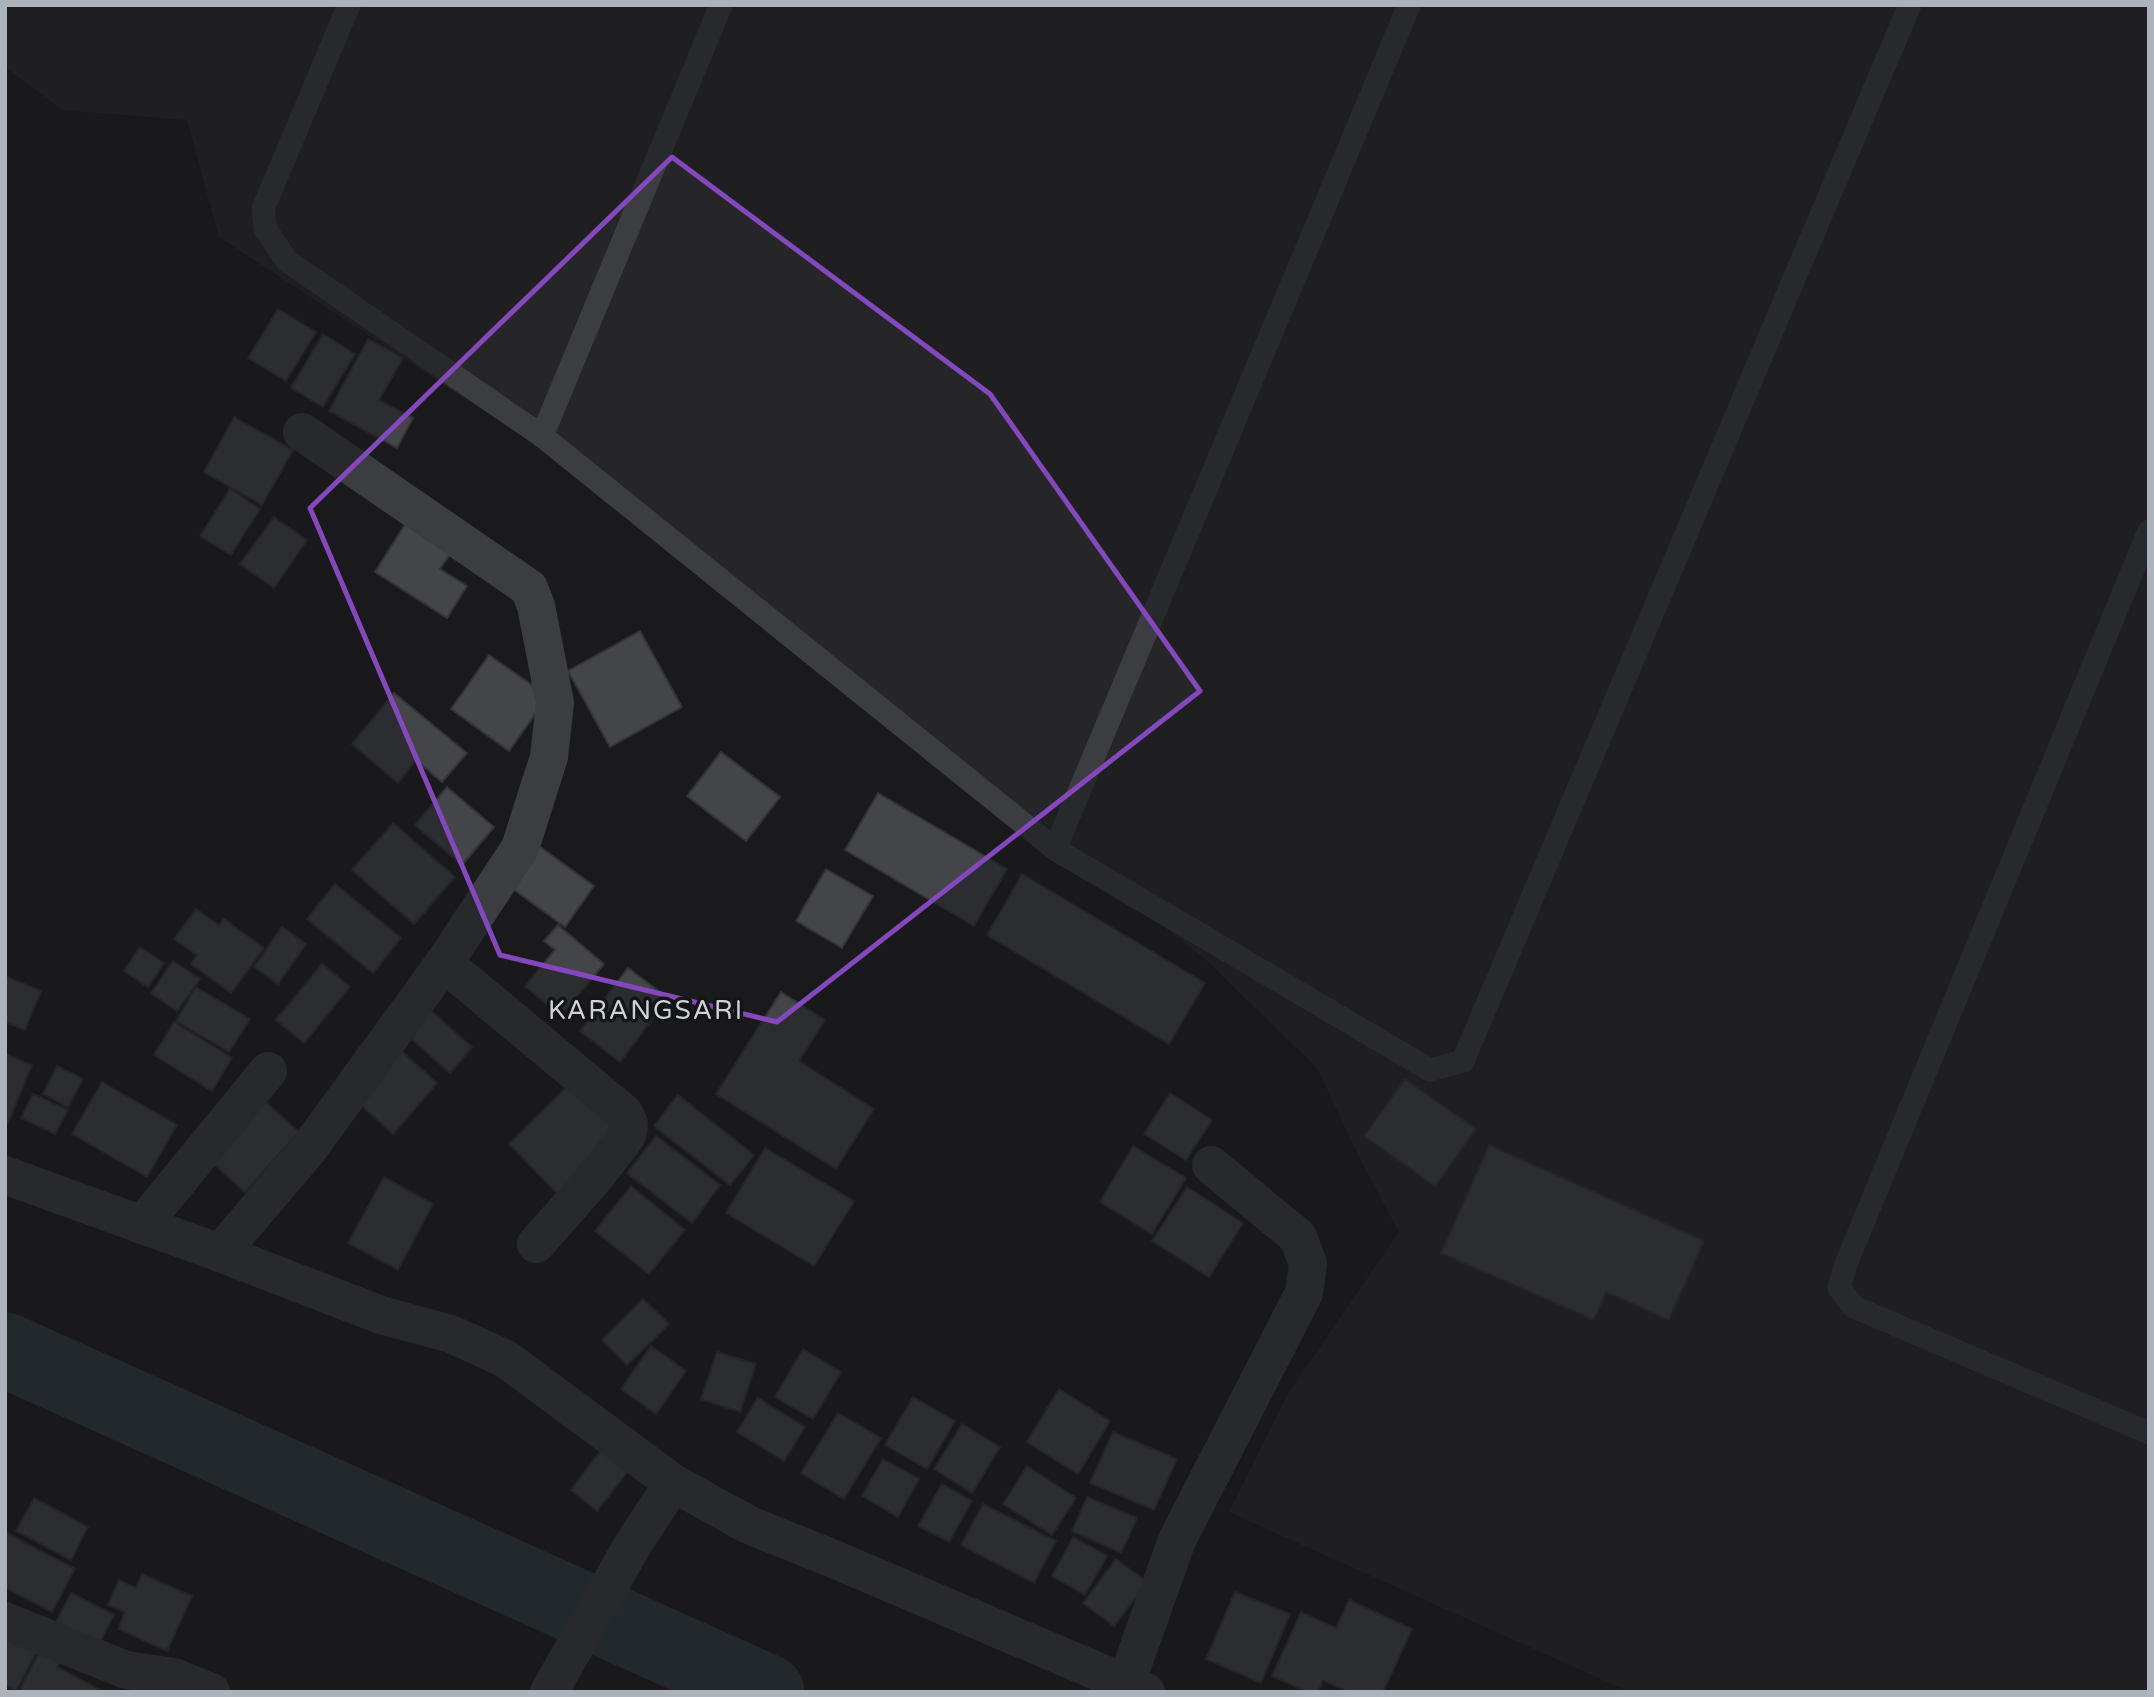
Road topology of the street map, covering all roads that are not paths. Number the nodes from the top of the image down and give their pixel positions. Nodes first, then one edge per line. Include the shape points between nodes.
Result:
1 (349, 5) edge
2 (721, 5) edge
3 (1409, 5) edge
4 (1910, 5) edge
5 (302, 432) dead end
6 (542, 436) junction
7 (2149, 531) edge
8 (1055, 849) junction
9 (444, 963) junction
10 (268, 1071) dead end
11 (1211, 1165) dead end
12 (5, 1175) edge
13 (142, 1225) junction
14 (536, 1244) dead end
15 (220, 1253) junction
16 (2149, 1433) edge
17 (673, 1483) junction
18 (5, 1621) edge
19 (1136, 1687) edge
20 (211, 1692) edge
21 (549, 1692) edge

1 - 6 lane via 263,209 265,229 287,261
2 - 6 lane
3 - 8 lane
4 - 8 lane via 1463,1061 1430,1070
5 - 9 street via 510,574 528,588 536,606 555,703 549,757 520,848
6 - 8 lane
7 - 16 lane via 1839,1288 1854,1307
9 - 14 street via 624,1113 629,1124 621,1144
9 - 15 street via 307,1151
10 - 13 street
11 - 19 street via 1298,1237 1308,1264 1304,1293 1177,1540
12 - 13 street
13 - 15 street
15 - 17 street via 381,1315 451,1334 506,1359
17 - 19 street via 749,1525
17 - 21 street
18 - 20 street via 126,1670 174,1678

